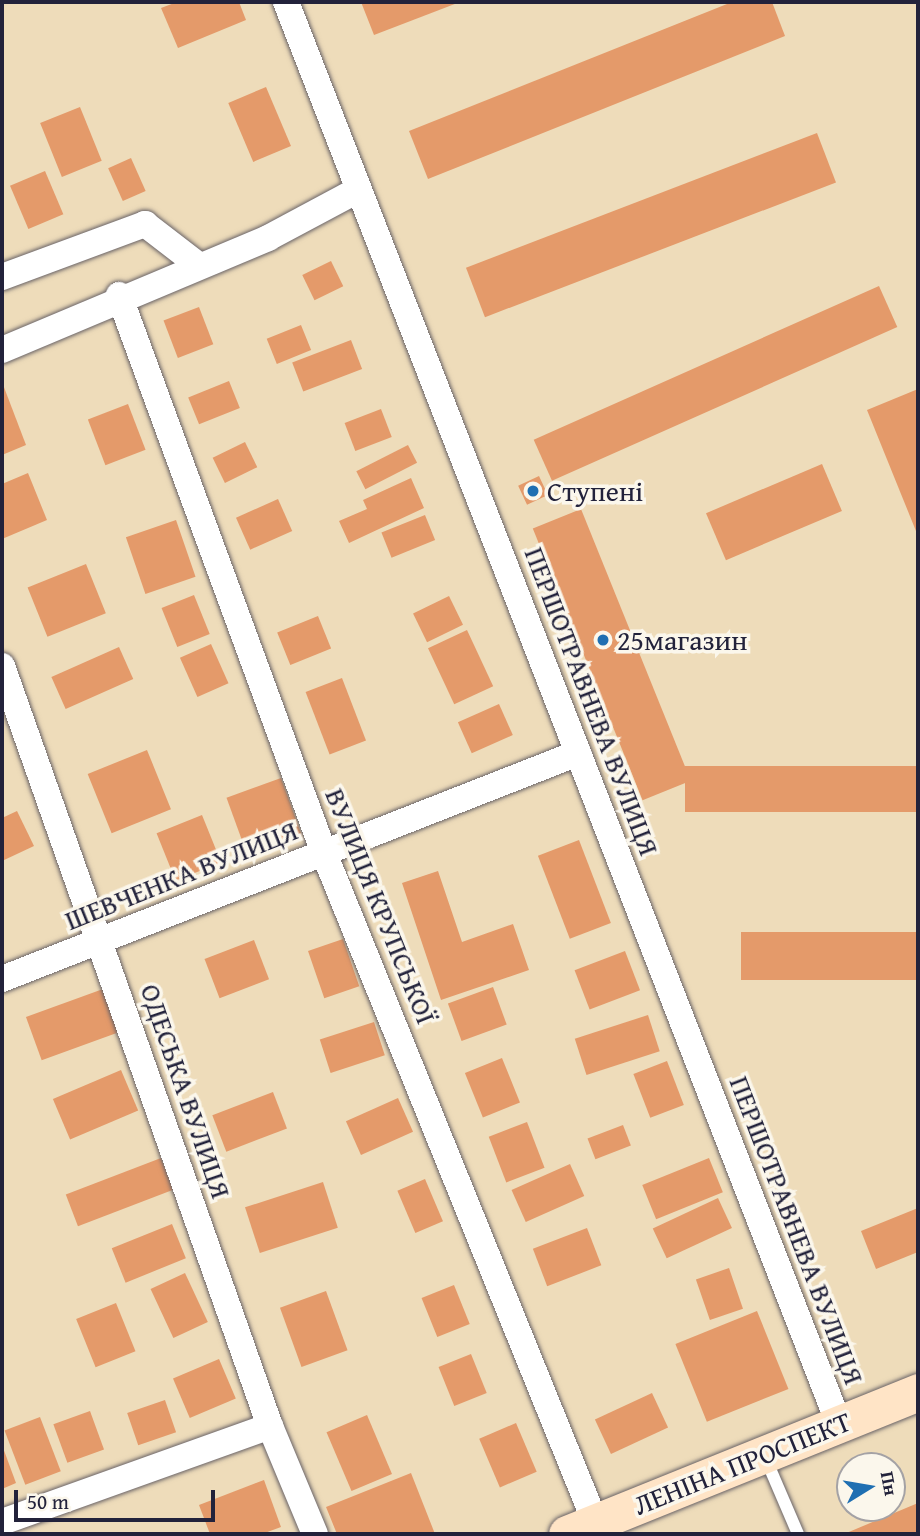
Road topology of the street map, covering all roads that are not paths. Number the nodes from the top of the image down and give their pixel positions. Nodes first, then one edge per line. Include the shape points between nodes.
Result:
1 (286, 2) edge
2 (358, 190) junction
3 (197, 264) junction
4 (2, 276) edge
5 (119, 297) junction
6 (2, 350) edge
7 (2, 666) edge
8 (578, 753) junction
9 (324, 853) junction
10 (100, 942) junction
11 (2, 979) edge
12 (918, 1392) edge
13 (839, 1424) junction
14 (270, 1426) junction
15 (764, 1455) junction
16 (2, 1522) edge
17 (588, 1530) edge
18 (315, 1534) edge
19 (798, 1534) edge

1 - 2 street, ПЕРШОТРАВНЕВА ВУЛИЦЯ
2 - 3 street via 268,238
2 - 8 street, ПЕРШОТРАВНЕВА ВУЛИЦЯ
3 - 4 street via 145,224
3 - 5 street
5 - 6 street
5 - 9 street, ВУЛИЦЯ КРУПСЬКОЇ
7 - 10 street, ОДЕСЬКА ВУЛИЦЯ
8 - 9 street, ШЕВЧЕНКА ВУЛИЦЯ
8 - 13 street, ПЕРШОТРАВНЕВА ВУЛИЦЯ
9 - 10 street, ШЕВЧЕНКА ВУЛИЦЯ
9 - 17 street, ВУЛИЦЯ КРУПСЬКОЇ
10 - 11 street, ШЕВЧЕНКА ВУЛИЦЯ
10 - 14 street, ОДЕСЬКА ВУЛИЦЯ
12 - 13 street, ЛЕНІНА ПРОСПЕКТ
13 - 15 street, ЛЕНІНА ПРОСПЕКТ
14 - 16 street
14 - 18 street, ОДЕСЬКА ВУЛИЦЯ
15 - 17 street, ЛЕНІНА ПРОСПЕКТ
15 - 19 lane

